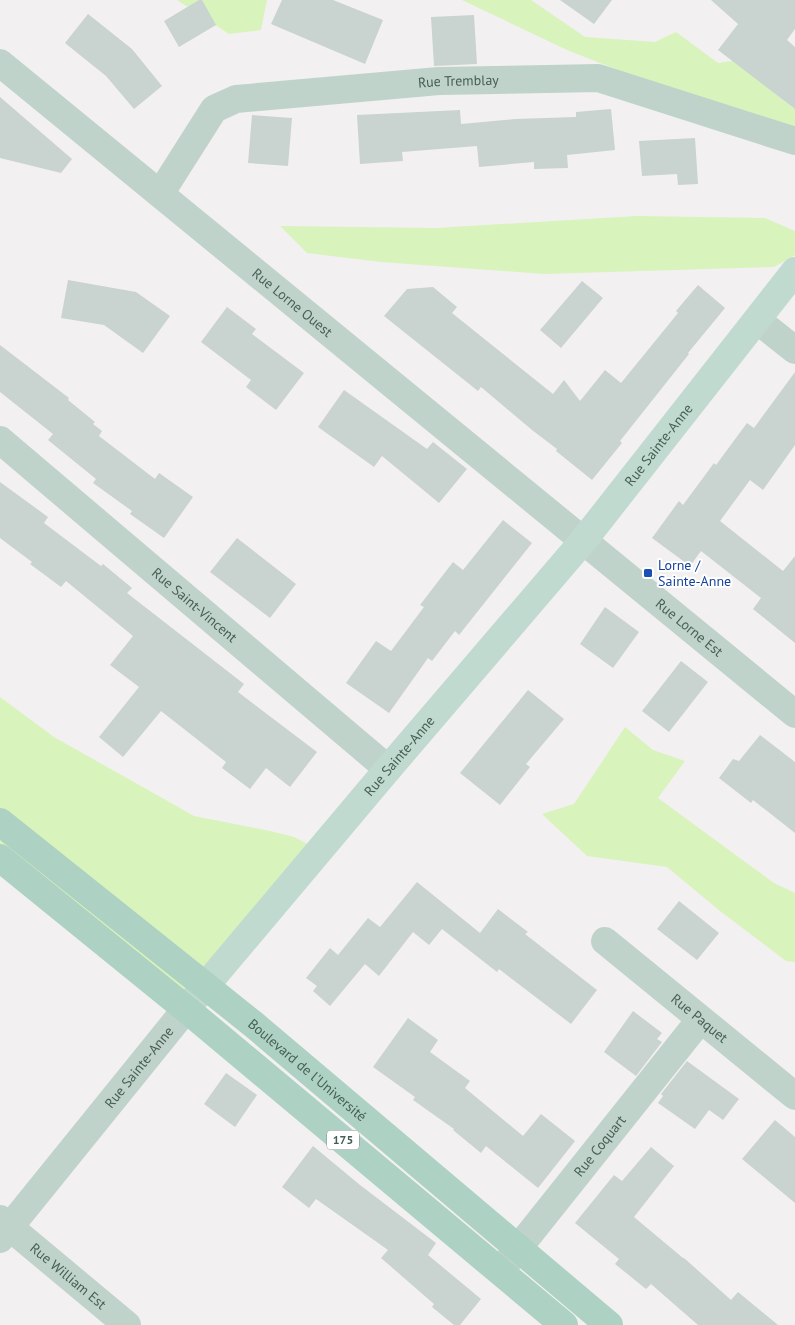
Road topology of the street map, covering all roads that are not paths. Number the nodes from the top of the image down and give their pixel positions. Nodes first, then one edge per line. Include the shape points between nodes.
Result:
1 (0, 63) edge
2 (795, 141) edge
3 (160, 194) junction
4 (795, 271) edge
5 (757, 320) junction
6 (795, 350) edge
7 (0, 440) edge
8 (583, 541) junction
9 (795, 714) edge
10 (388, 769) junction
11 (0, 822) edge
12 (0, 858) edge
13 (605, 941) dead end
14 (205, 985) junction
15 (186, 1009) junction
16 (700, 1020) junction
17 (795, 1096) edge
18 (3, 1228) edge
19 (518, 1248) junction
20 (500, 1272) junction
21 (127, 1325) edge
22 (564, 1325) edge
23 (610, 1325) edge

1 - 3 street, Rue Lorne Ouest
2 - 3 street, Rue Tremblay via 598,78 438,81 236,99 214,109
3 - 8 street, Rue Lorne Ouest
4 - 5 street, Rue Sainte-Anne
5 - 6 street
5 - 8 street, Rue Sainte-Anne
7 - 10 street, Rue Saint-Vincent
8 - 9 street, Rue Lorne Est
8 - 10 street, Rue Sainte-Anne
10 - 14 street, Rue Sainte-Anne
11 - 14 main road, Boulevard de l'Université / 175
12 - 15 main road, 175
13 - 16 street, Rue Paquet
14 - 15 street, Rue Sainte-Anne
14 - 19 main road, Boulevard de l'Université / 175
15 - 18 street, Rue Sainte-Anne
15 - 20 main road, 175
16 - 17 street, Rue Paquet
16 - 19 street, Rue Coquart
18 - 21 street, Rue William Est
19 - 20 street, Rue Coquart
19 - 23 main road, Boulevard de l'Université / 175
20 - 22 main road, 175

